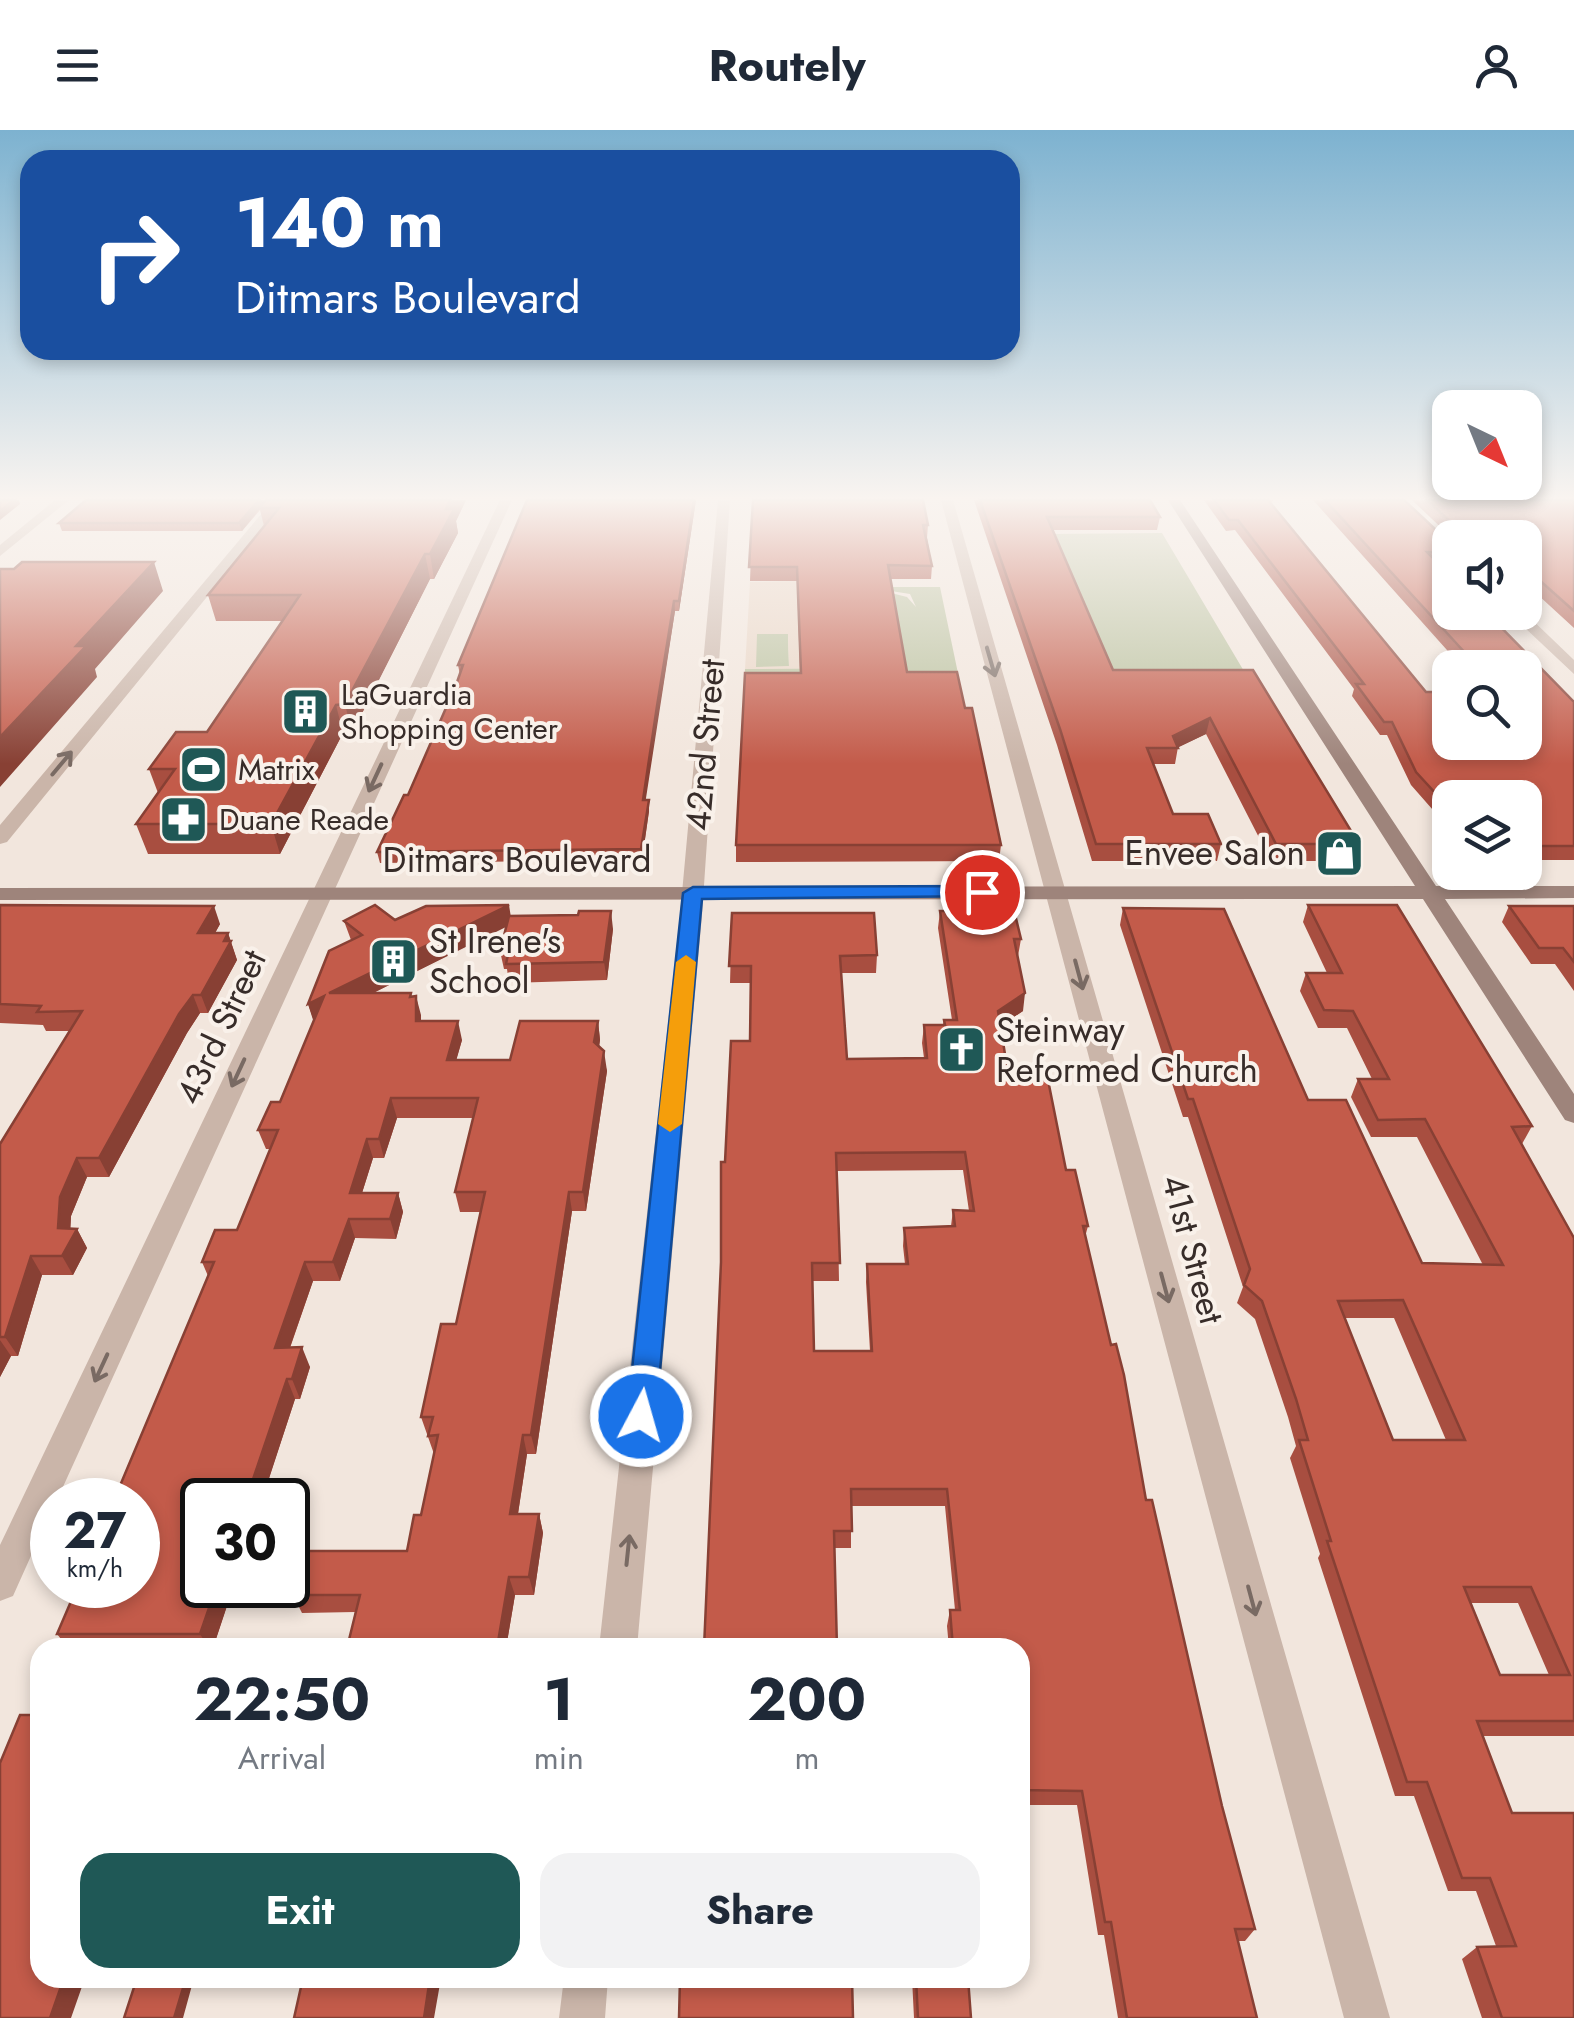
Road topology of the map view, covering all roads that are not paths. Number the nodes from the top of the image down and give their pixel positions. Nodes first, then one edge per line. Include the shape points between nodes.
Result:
1 (207, 588) edge
2 (465, 588) edge
3 (717, 588) edge
4 (971, 588) edge
5 (1231, 588) edge
6 (1534, 630) edge
7 (1574, 670) edge
8 (0, 838) edge
9 (1056, 892) junction
10 (1429, 892) junction
11 (1574, 892) edge
12 (693, 893) junction
13 (0, 894) edge
14 (322, 894) junction
15 (1574, 1114) edge
16 (0, 1584) edge
17 (619, 1638) edge
18 (585, 1988) edge
19 (582, 2018) edge
20 (1367, 2018) edge

8 -> 1 street
2 -> 14 street, 43rd Street
3 - 12 street, 42nd Street
4 -> 9 street, 41st Street
5 - 10 street
6 - 7 street
9 - 10 street, Ditmars Boulevard
9 - 12 street, Ditmars Boulevard
9 -> 20 street, 41st Street
10 - 11 street, Ditmars Boulevard
10 - 15 street
12 - 14 street, Ditmars Boulevard
17 -> 12 street, 42nd Street
13 - 14 street, Ditmars Boulevard
14 -> 16 street, 43rd Street
18 - 19 street

